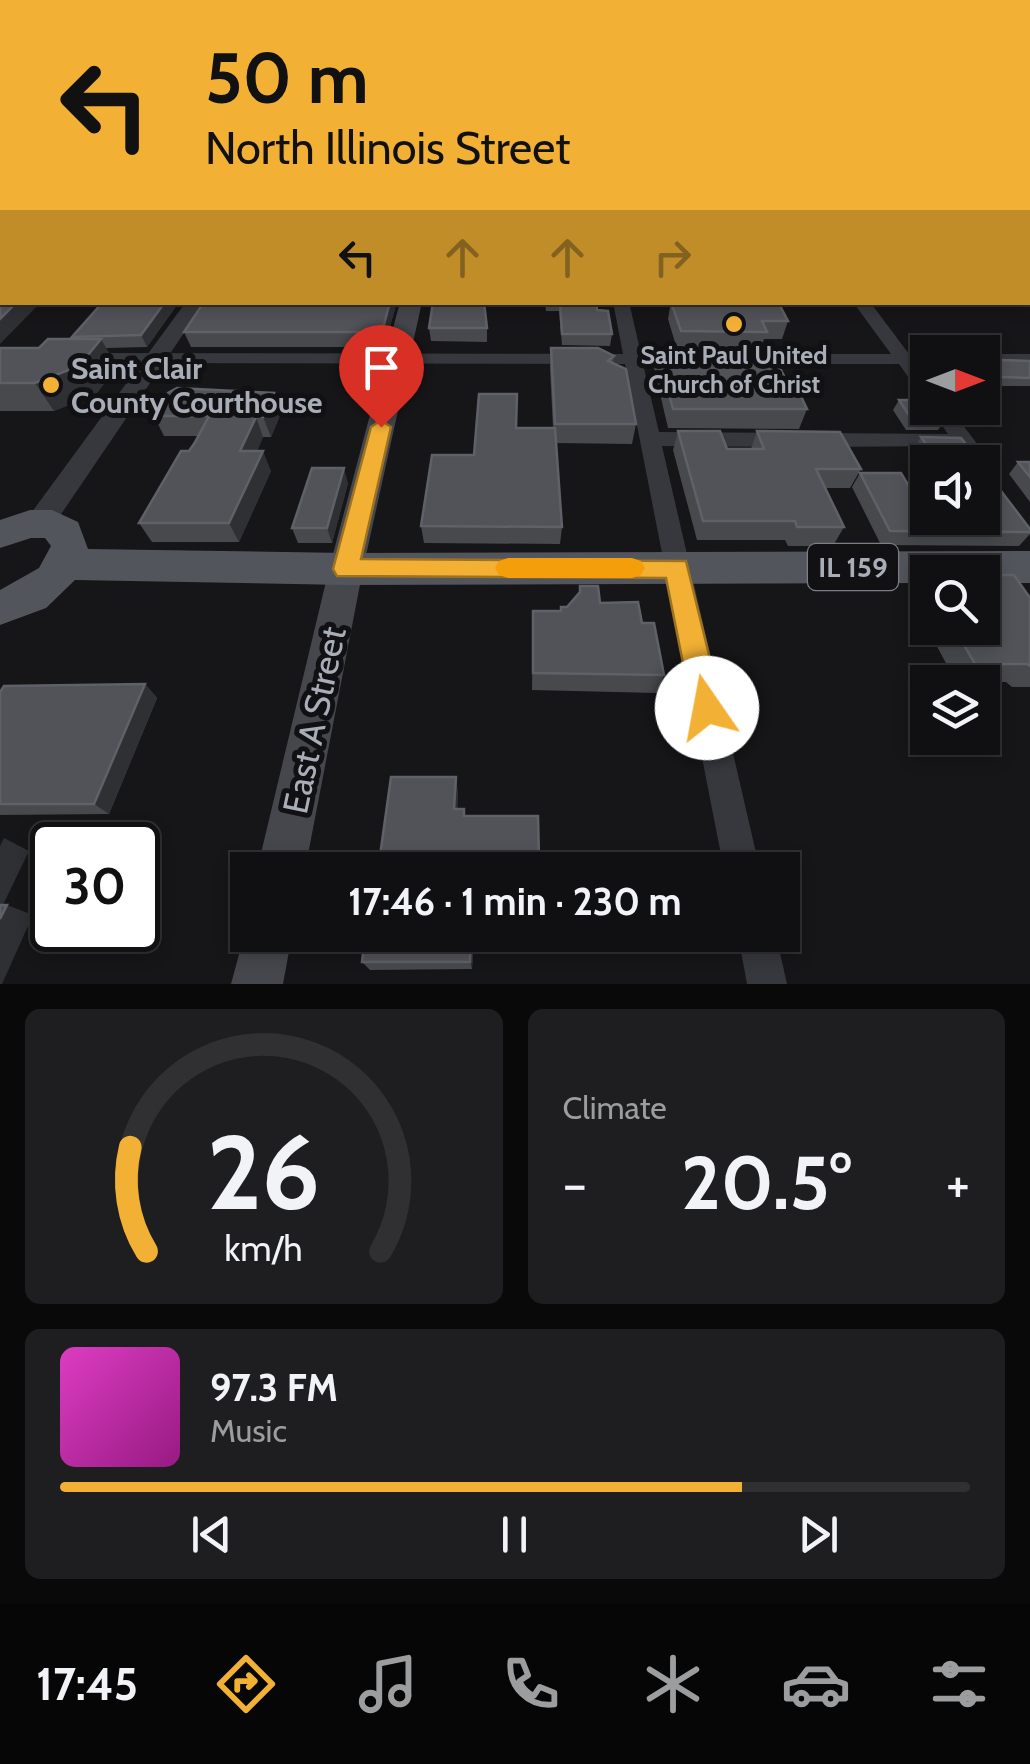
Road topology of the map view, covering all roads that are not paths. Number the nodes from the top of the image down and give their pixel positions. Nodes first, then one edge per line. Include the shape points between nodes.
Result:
1 (194, 305) edge
2 (410, 305) edge
3 (621, 305) edge
4 (863, 305) edge
5 (158, 357) junction
6 (71, 358) edge
7 (398, 359) junction
8 (632, 359) junction
9 (904, 359) junction
10 (910, 359) edge
11 (1000, 359) edge
12 (1030, 360) edge
13 (910, 367) edge
14 (952, 425) edge
15 (649, 439) junction
16 (964, 441) junction
17 (967, 445) edge
18 (39, 524) junction
19 (0, 534) edge
20 (68, 564) junction
21 (1030, 566) edge
22 (677, 568) junction
23 (346, 569) junction
24 (0, 608) edge
25 (286, 852) edge
26 (738, 852) edge
27 (264, 952) edge
28 (760, 952) edge
29 (257, 984) edge
30 (767, 984) edge

1 - 5 street
2 - 7 main road, East A Street
3 - 8 street
4 - 9 street
5 - 6 street
5 - 7 street
5 - 18 street
7 - 8 street
7 - 23 main road, East A Street
8 - 9 street
8 - 15 street
9 - 10 street
9 - 13 street
11 - 12 street
14 - 16 street
15 - 16 street
15 - 22 street
16 - 17 street
18 - 19 main road
18 - 20 main road via 70,536
20 - 23 main road, IL 159
20 - 24 main road via 35,594
21 - 22 main road, IL 159
22 - 23 main road, IL 159
22 - 26 street
23 - 25 main road, East A Street
27 - 29 main road
28 - 30 street

